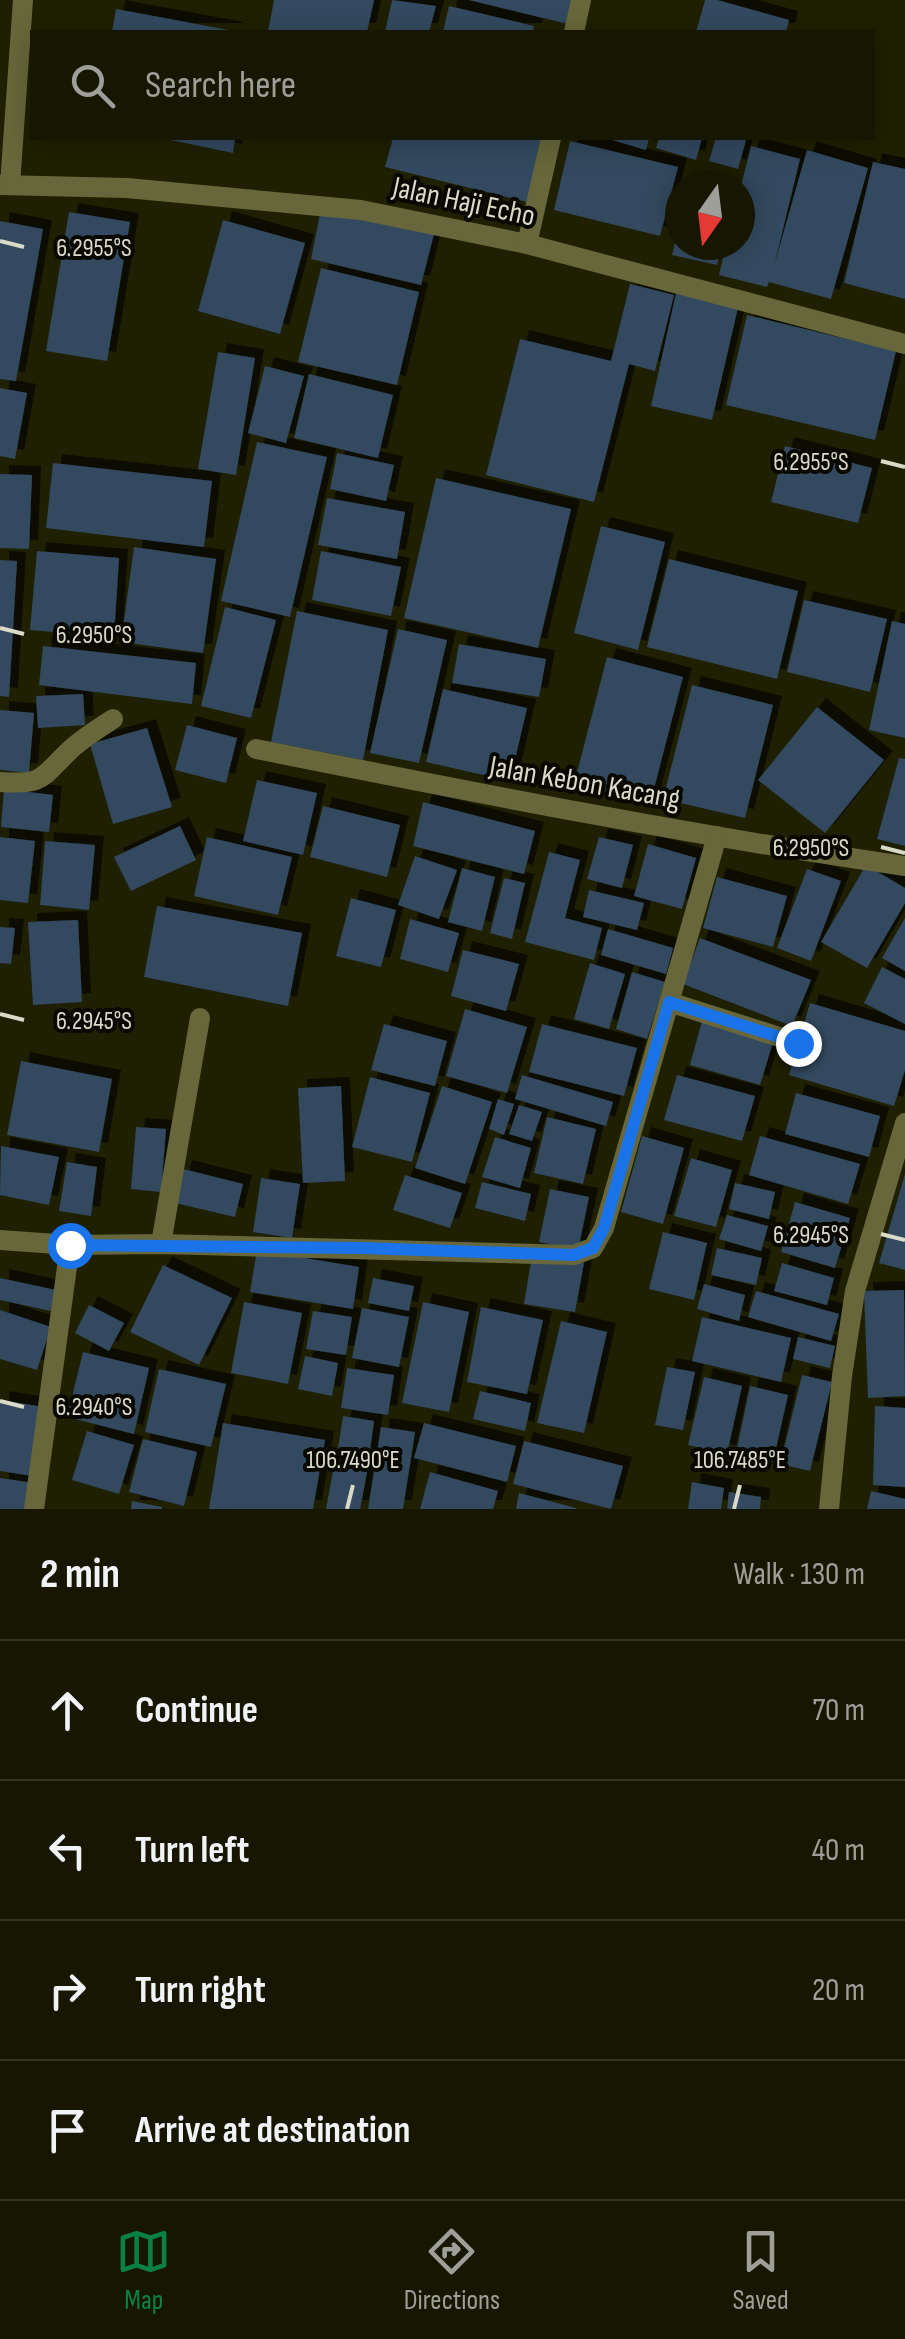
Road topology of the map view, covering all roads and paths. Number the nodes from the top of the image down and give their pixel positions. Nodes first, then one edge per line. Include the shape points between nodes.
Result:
1 (23, 0) edge
2 (581, 0) edge
3 (574, 30) edge
4 (551, 140) edge
5 (5, 185) edge
6 (527, 244) junction
7 (905, 344) edge
8 (113, 719) dead end
9 (256, 749) dead end
10 (0, 782) edge
11 (717, 836) junction
12 (905, 866) edge
13 (669, 1002) junction
14 (200, 1018) dead end
15 (798, 1043) dead end
16 (905, 1123) edge
17 (0, 1240) edge
18 (161, 1244) junction
19 (70, 1245) junction
20 (34, 1509) edge
21 (829, 1509) edge

1 - 5 street
2 - 3 street
4 - 6 street
5 - 6 street, Jalan Haji Echo via 127,188 361,210
6 - 7 street, Jalan Haji Echo
8 - 10 street via 40,779
9 - 11 street, Jalan Kebon Kacang
11 - 12 street, Jalan Kebon Kacang
11 - 13 street
13 - 15 street
13 - 18 street via 593,1248 574,1255
14 - 18 street
16 - 21 street via 855,1291
17 - 19 street
18 - 19 street
19 - 20 street

